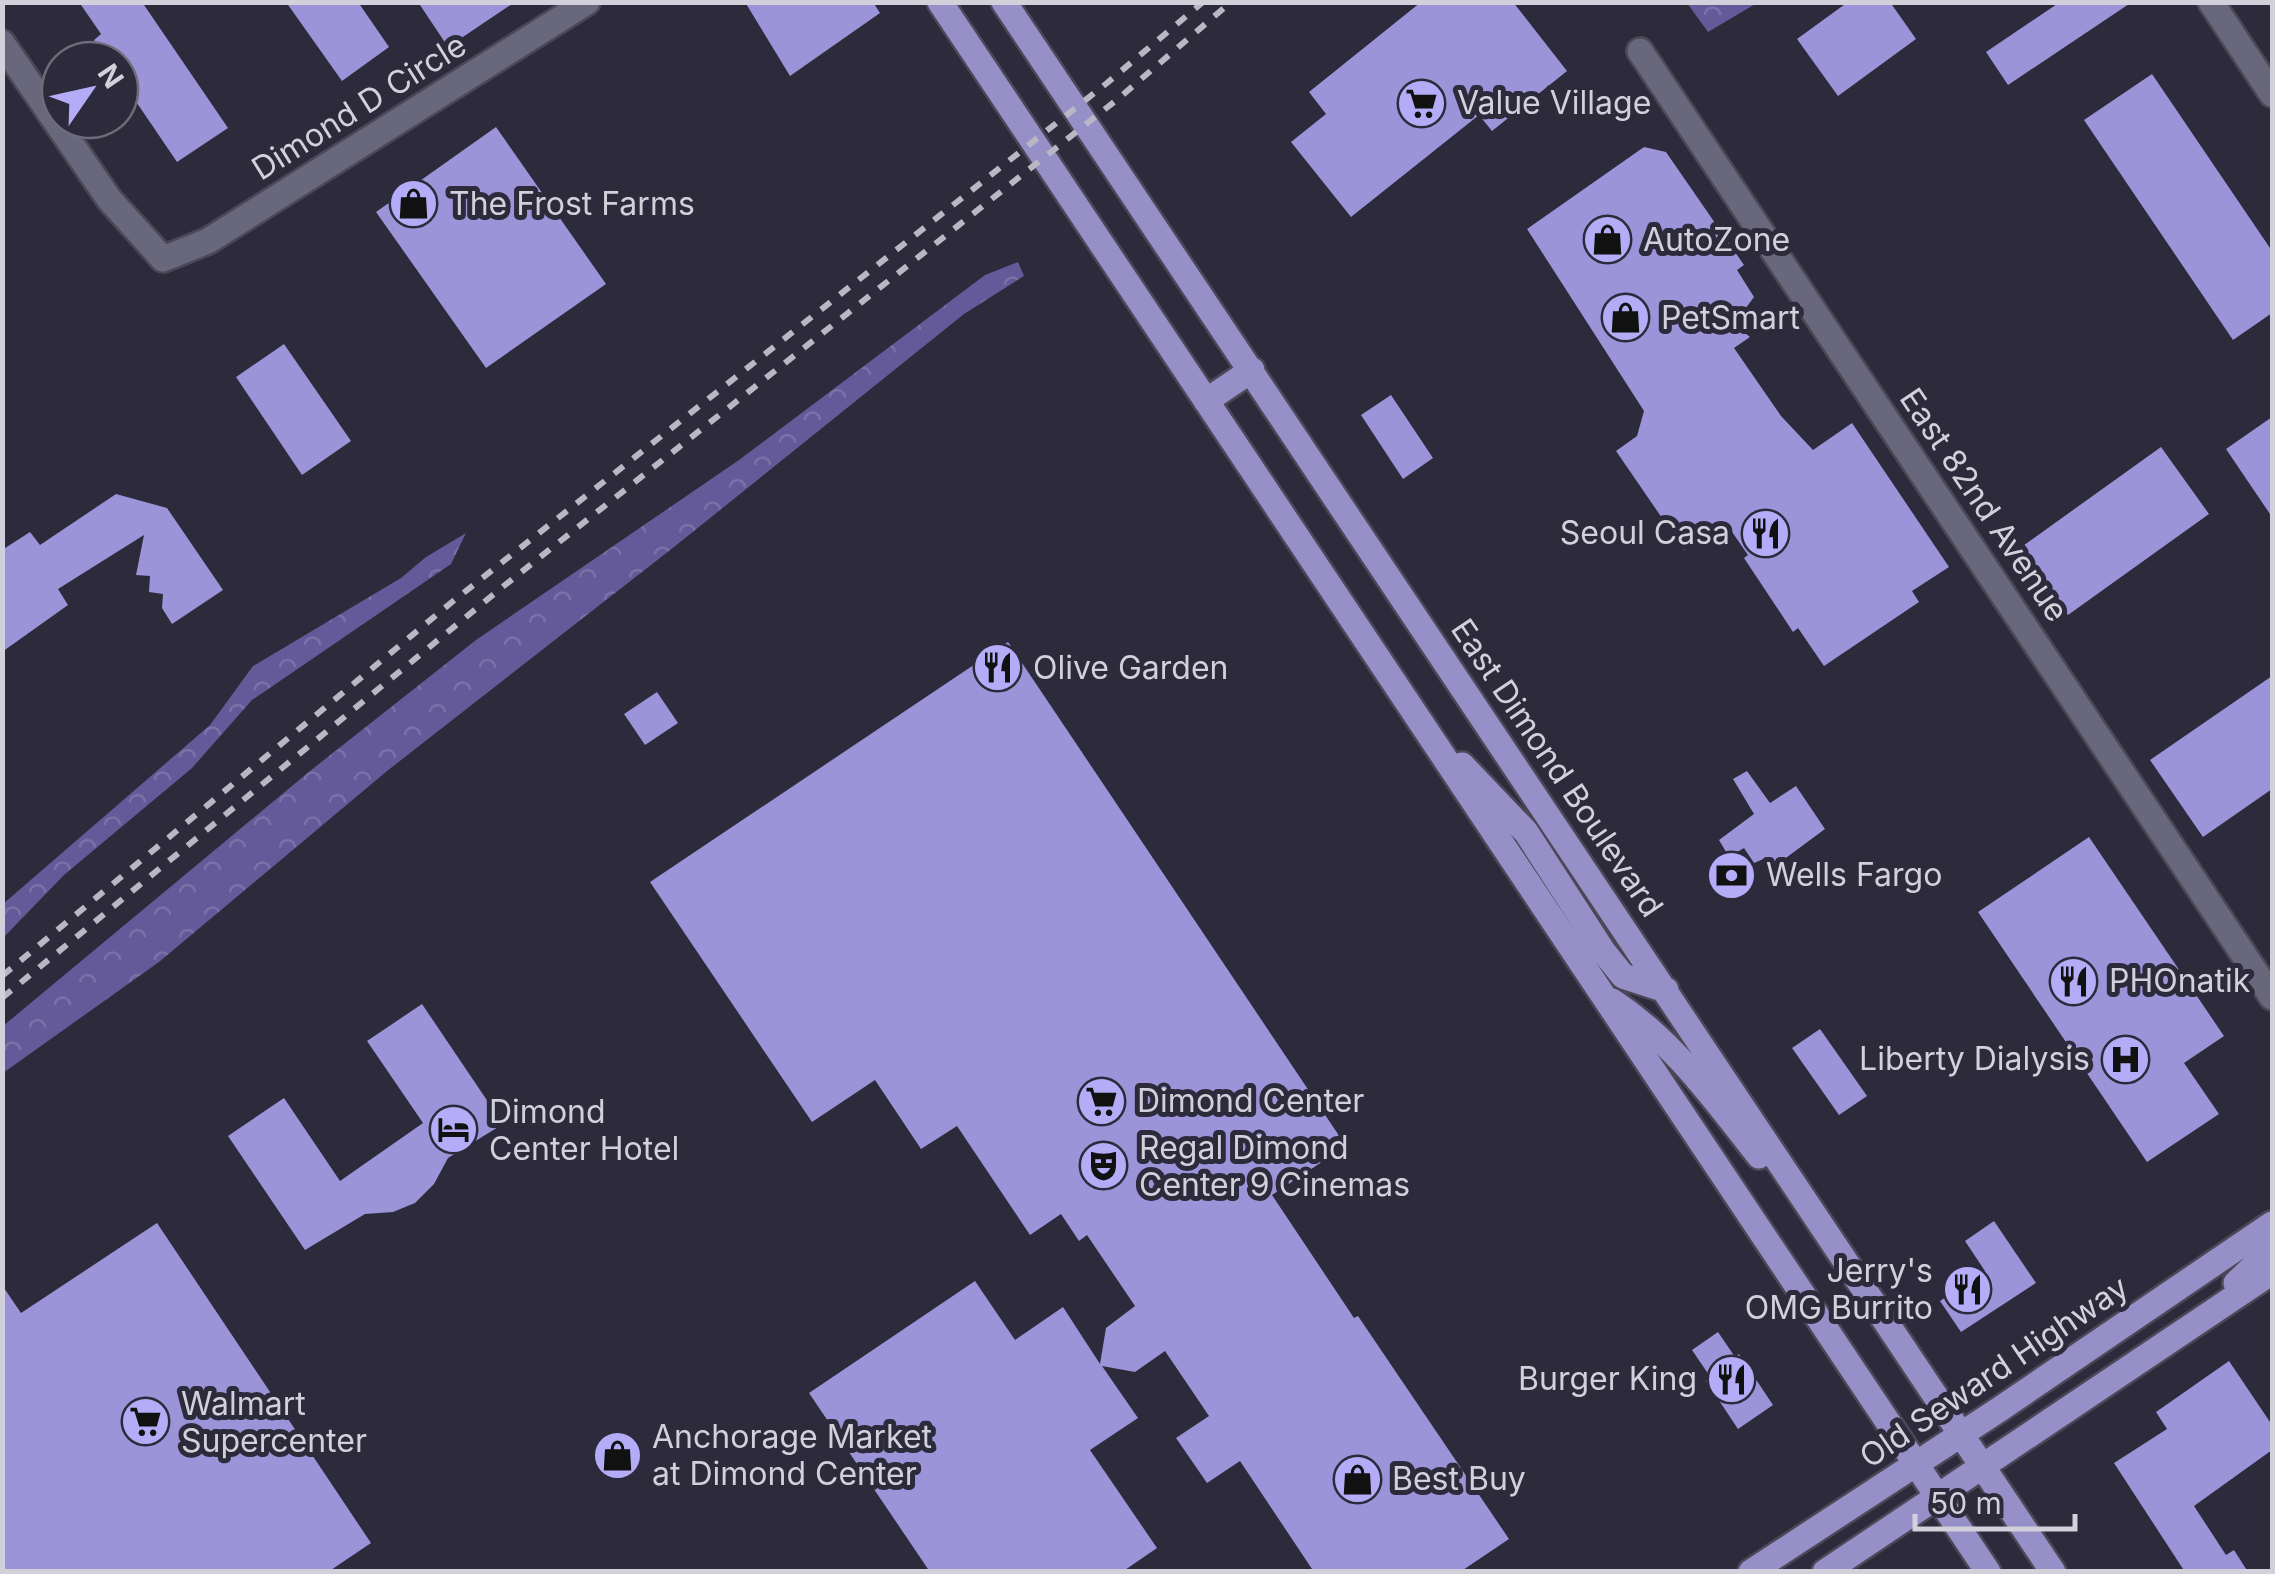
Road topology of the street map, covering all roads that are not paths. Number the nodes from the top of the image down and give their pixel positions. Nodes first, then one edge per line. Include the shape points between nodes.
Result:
1 (586, 2) edge
2 (940, 2) edge
3 (1004, 2) edge
4 (2211, 2) edge
5 (2, 43) edge
6 (1640, 51) dead end
7 (2272, 94) edge
8 (1252, 370) junction
9 (1206, 401) junction
10 (1432, 738) junction
11 (1666, 990) junction
12 (1602, 994) junction
13 (2272, 997) edge
14 (2272, 1224) edge
15 (1823, 1226) junction
16 (2272, 1249) edge
17 (2272, 1272) edge
18 (2198, 1323) junction
19 (1962, 1434) junction
20 (1916, 1465) junction
21 (1984, 1467) junction
22 (1939, 1498) junction
23 (1750, 1572) edge
24 (1825, 1572) edge
25 (1988, 1572) edge
26 (2053, 1572) edge

1 - 5 street, Dimond D Circle via 208,241 162,259 110,200
2 - 9 main road
3 - 8 main road, East Dimond Boulevard
4 - 7 street
6 - 13 street, East 82nd Avenue
8 - 9 main road
8 - 11 main road, East Dimond Boulevard
9 - 10 main road
10 - 11 main road via 1526,832 1624,976
10 - 12 main road
11 - 15 main road, East Dimond Boulevard
12 - 15 main road via 1676,1052
12 - 20 main road
14 - 19 main road, Old Seward Highway
15 - 19 main road, East Dimond Boulevard
16 - 18 main road
17 - 18 main road
18 - 21 main road
19 - 20 main road, Old Seward Highway
19 - 21 main road, East Dimond Boulevard
20 - 22 main road
20 - 23 main road, Old Seward Highway
21 - 22 main road
21 - 26 main road, East Dimond Boulevard
22 - 24 main road
22 - 25 main road

